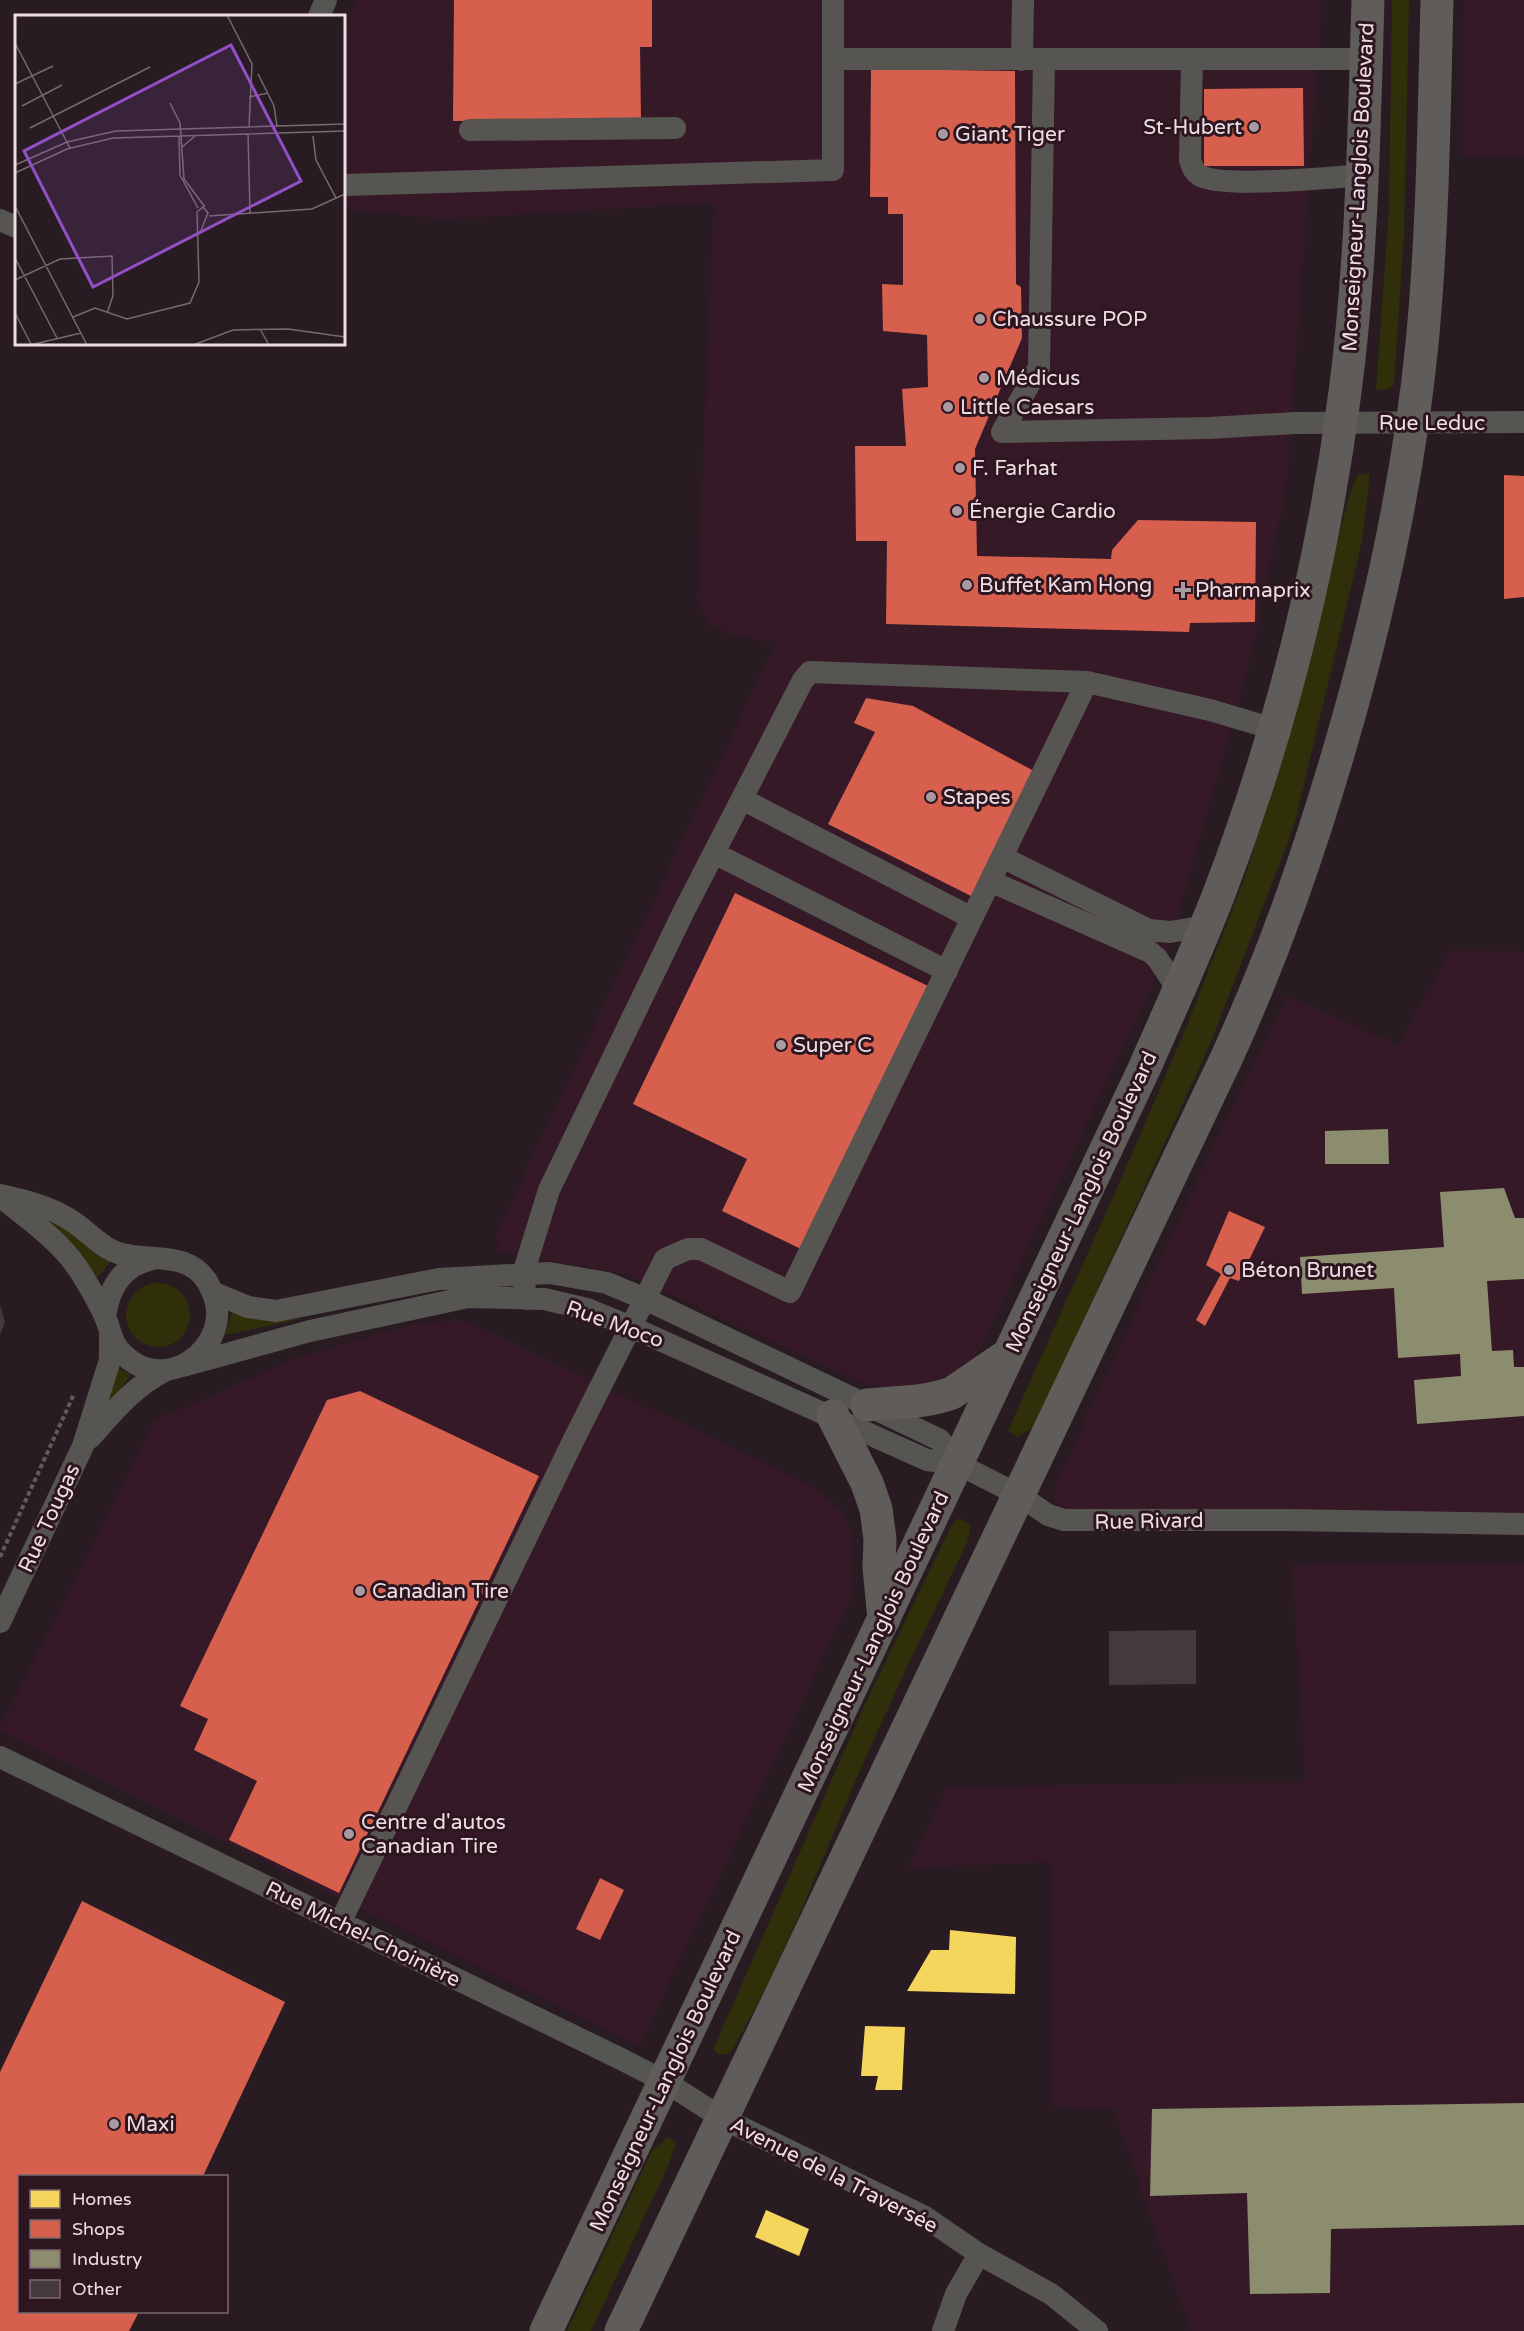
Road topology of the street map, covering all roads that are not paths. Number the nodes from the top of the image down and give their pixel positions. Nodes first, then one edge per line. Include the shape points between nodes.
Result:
1 (326, 0) edge
2 (833, 0) edge
3 (1023, 0) edge
4 (1368, 0) edge
5 (1437, 0) edge
6 (319, 15) edge
7 (833, 59) junction
8 (1366, 59) junction
9 (1033, 60) junction
10 (1192, 60) junction
11 (675, 128) dead end
12 (470, 130) dead end
13 (1363, 175) junction
14 (345, 185) edge
15 (0, 220) edge
16 (15, 227) edge
17 (1412, 422) junction
18 (1524, 422) edge
19 (1341, 423) junction
20 (1087, 682) junction
21 (1274, 729) junction
22 (742, 799) junction
23 (714, 853) junction
24 (1002, 857) junction
25 (990, 881) junction
26 (972, 918) junction
27 (1206, 926) junction
28 (947, 971) junction
29 (1179, 991) junction
30 (0, 1196) edge
31 (160, 1257) junction
32 (523, 1274) junction
33 (214, 1293) junction
34 (526, 1299) junction
35 (645, 1299) junction
36 (107, 1327) junction
37 (631, 1327) junction
38 (1011, 1353) junction
39 (174, 1368) junction
40 (867, 1405) junction
41 (833, 1416) junction
42 (83, 1446) junction
43 (958, 1464) junction
44 (1018, 1495) junction
45 (1524, 1524) edge
46 (884, 1619) junction
47 (0, 1622) edge
48 (0, 1757) edge
49 (340, 1923) junction
50 (664, 2081) junction
51 (722, 2118) junction
52 (979, 2254) junction
53 (546, 2331) edge
54 (621, 2331) edge
55 (943, 2331) edge
56 (1097, 2331) edge

1 - 6 street
2 - 7 street
3 - 9 street
4 - 8 highway, Monseigneur-Langlois Boulevard
5 - 17 highway via 1430,228
7 - 9 street
7 - 14 street via 833,170
8 - 10 street
8 - 13 highway, Monseigneur-Langlois Boulevard
9 - 10 street
9 - 19 street, Rue Leduc via 1040,367 1002,432
10 - 13 street via 1190,160 1192,169 1200,176 1216,181
11 - 12 street
13 - 19 highway, Monseigneur-Langlois Boulevard via 1355,303
15 - 16 street
17 - 18 street, Rue Leduc
17 - 19 street, Rue Leduc
17 - 44 highway via 1396,518 1361,673 1288,913 1239,1030
19 - 21 highway, Monseigneur-Langlois Boulevard via 1310,582
20 - 21 street
20 - 22 street via 810,672
20 - 24 street
21 - 27 highway, Monseigneur-Langlois Boulevard
22 - 23 street
22 - 26 street
23 - 28 street
23 - 32 street via 549,1190
24 - 25 street
24 - 27 street via 1149,930 1170,932
25 - 26 street
25 - 29 street via 1150,952
26 - 28 street
27 - 29 highway, Monseigneur-Langlois Boulevard
28 - 35 street via 790,1292 701,1249 688,1249 665,1259
29 - 38 highway, Monseigneur-Langlois Boulevard
30 - 31 street, Rue Moco via 49,1208 113,1251
30 - 36 street, Rue Moco via 50,1236 76,1265 95,1295
31 - 33 street, Rue Moco via 193,1267
31 - 36 street via 126,1270 114,1284 107,1300
32 - 33 street, Rue Moco via 439,1279 276,1311 248,1307
32 - 34 street
32 - 35 street, Rue Moco via 549,1273 596,1281
33 - 39 street via 218,1310 209,1344 198,1357
34 - 37 street, Rue Moco via 587,1309
34 - 39 street, Rue Moco via 468,1297 310,1332
35 - 37 street
35 - 40 street, Rue Moco
36 - 39 street, Rue Moco via 119,1351 132,1362 148,1369
36 - 42 street, Rue Tougas via 110,1360
37 - 41 street, Rue Moco
37 - 49 street
38 - 40 highway via 952,1393 919,1401
38 - 43 highway, Monseigneur-Langlois Boulevard
39 - 42 street, Rue Tougas via 142,1383
40 - 43 street, Rue Moco via 940,1440
41 - 43 street, Rue Moco via 927,1460
41 - 46 highway via 876,1509
42 - 47 street, Rue Tougas
43 - 44 street, Rue Moco
43 - 46 highway, Monseigneur-Langlois Boulevard
44 - 45 street, Rue Rivard via 1048,1515 1074,1522
44 - 51 highway
46 - 50 highway, Monseigneur-Langlois Boulevard
48 - 49 street, Rue Michel-Choinière
49 - 50 street, Rue Michel-Choinière
50 - 51 street, Rue Michel-Choinière
50 - 53 highway, Monseigneur-Langlois Boulevard
51 - 52 street, Avenue de la Traversée via 925,2217
51 - 54 highway
52 - 55 street via 956,2294
52 - 56 street, Avenue de la Traversée via 1051,2294

